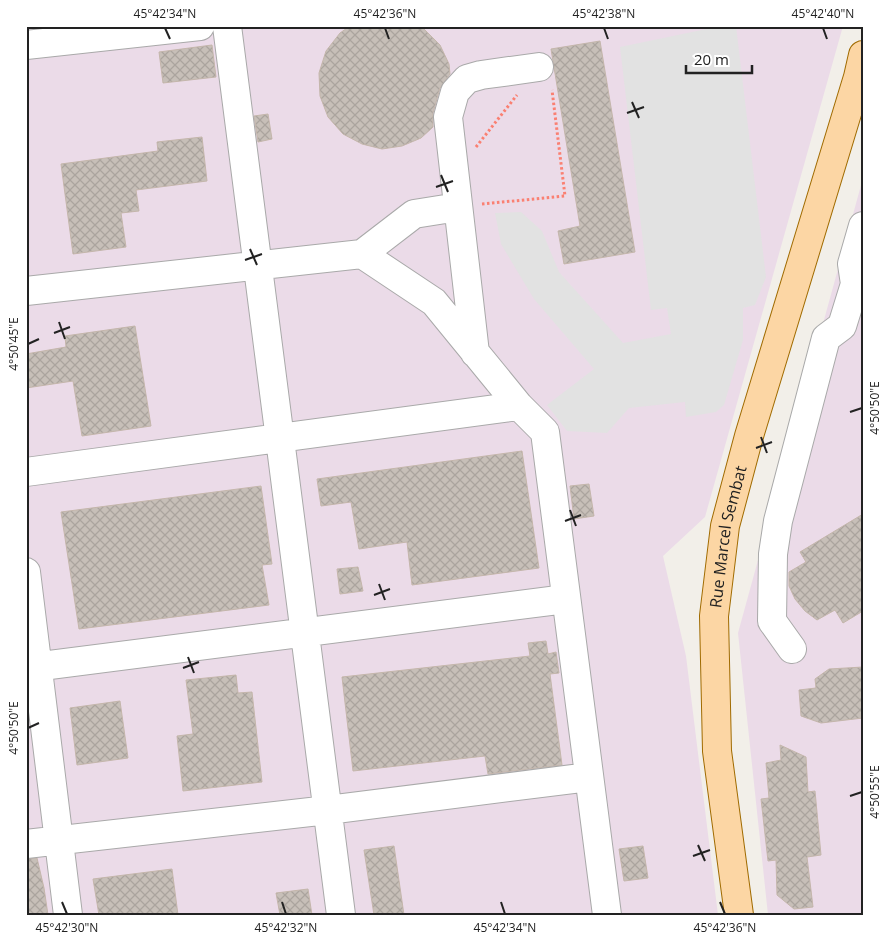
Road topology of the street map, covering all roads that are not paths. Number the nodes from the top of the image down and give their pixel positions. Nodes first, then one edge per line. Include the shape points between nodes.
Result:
1 (200, 26) edge
2 (227, 26) edge
3 (26, 45) edge
4 (863, 55) edge
5 (539, 67) road end
6 (458, 207) junction
7 (863, 226) edge
8 (362, 254) junction
9 (258, 265) junction
10 (26, 291) edge
11 (475, 353) junction
12 (519, 406) junction
13 (280, 438) junction
14 (26, 472) edge
15 (26, 572) edge
16 (566, 598) junction
17 (305, 632) junction
18 (792, 648) dead end
19 (32, 667) edge
20 (589, 777) junction
21 (328, 810) junction
22 (58, 839) junction
23 (26, 844) edge
24 (68, 915) edge
25 (340, 915) edge
26 (606, 915) edge
27 (738, 915) edge

1 - 3 lane
2 - 9 lane
4 - 27 main road, Rue Marcel Sembat via 725,526 714,616 717,751
5 - 6 lane via 480,75 467,79 455,92 448,117
6 - 8 lane via 414,214
6 - 11 lane
7 - 18 lane via 852,264 855,284 842,326 826,338 778,521 773,554 772,621
8 - 9 lane
8 - 11 lane via 434,302
9 - 10 lane
9 - 13 lane
11 - 12 lane
12 - 13 lane
12 - 16 lane via 545,432
13 - 14 lane
13 - 17 lane
15 - 19 lane
16 - 17 lane
16 - 20 lane
17 - 19 lane
17 - 21 lane
19 - 22 lane
20 - 21 lane
20 - 26 lane
21 - 22 lane
21 - 25 lane
22 - 23 lane
22 - 24 lane

